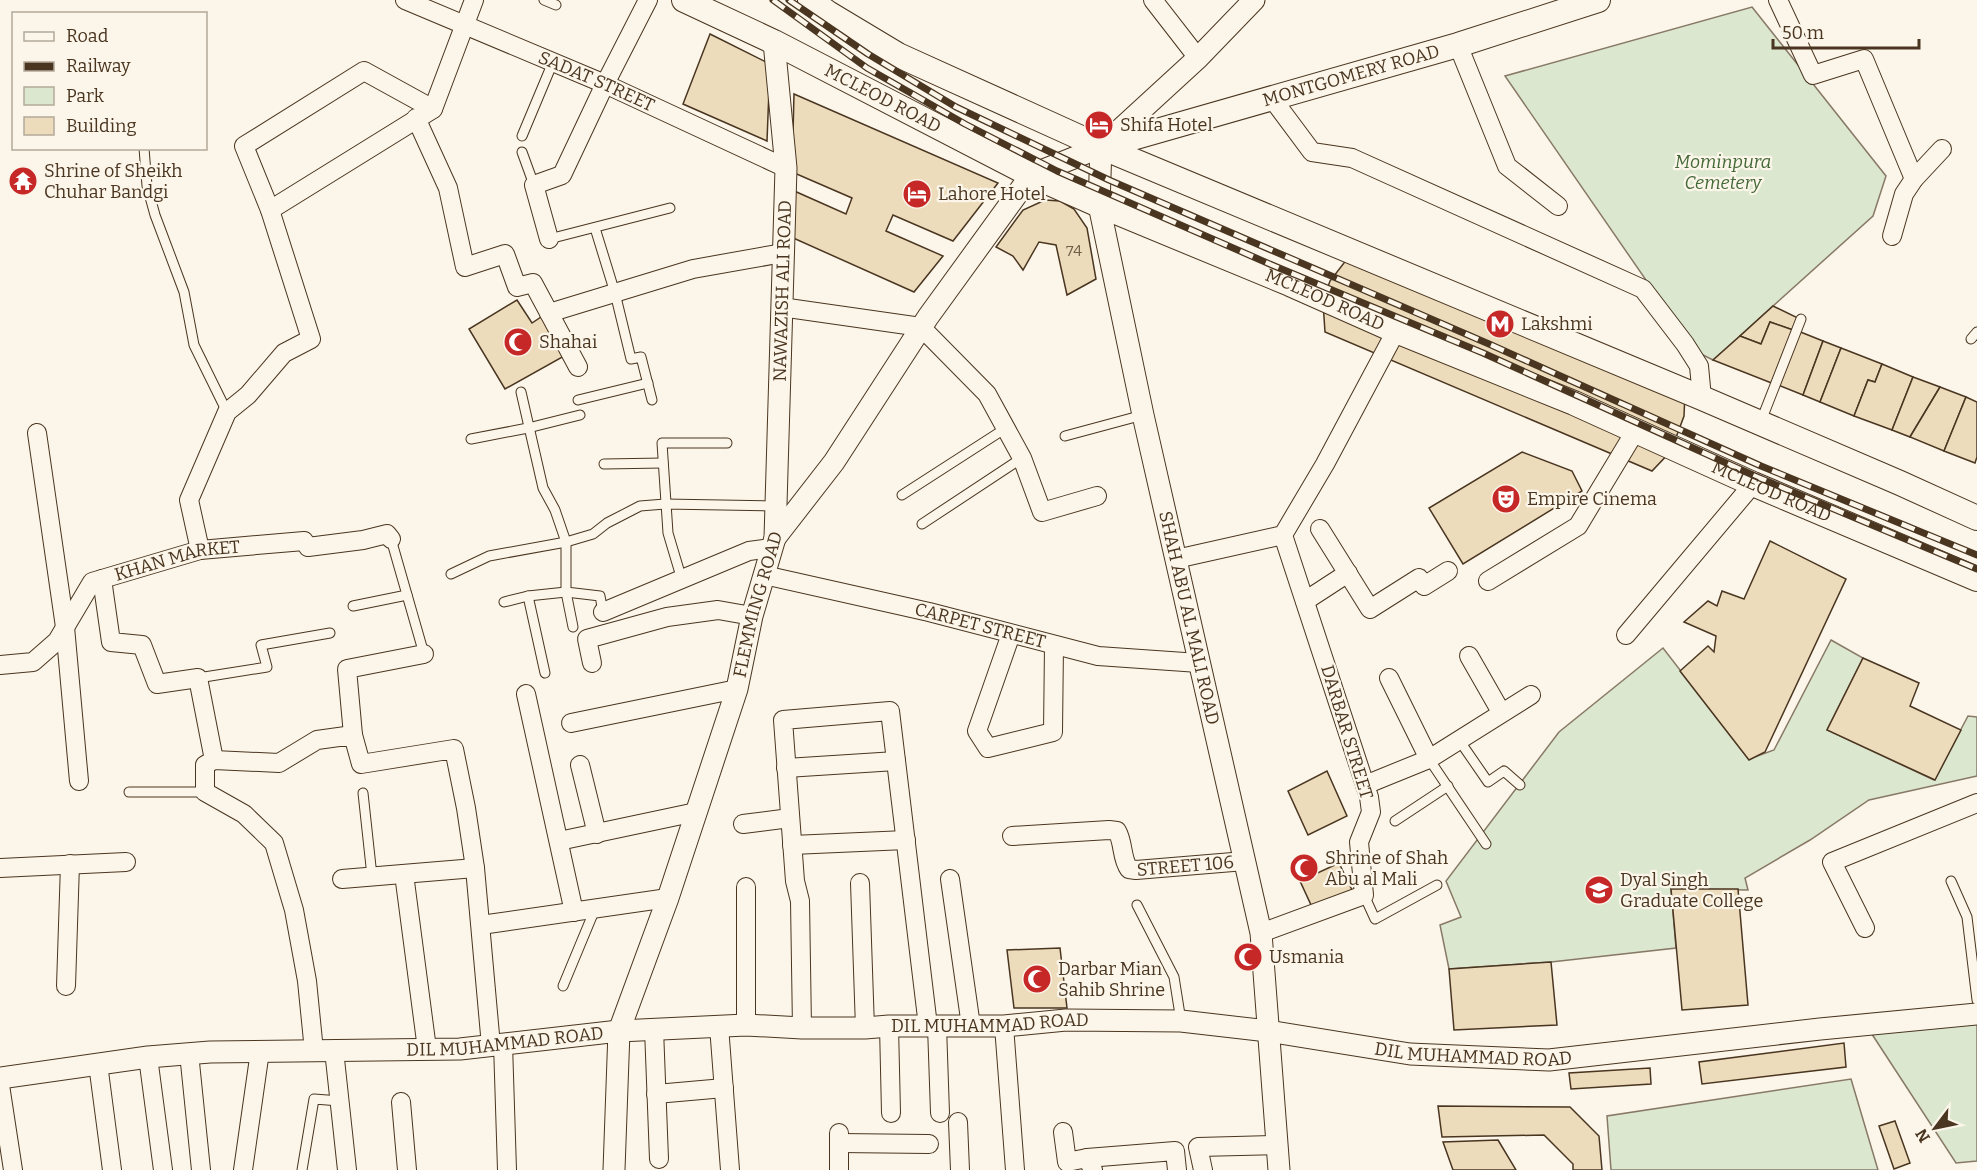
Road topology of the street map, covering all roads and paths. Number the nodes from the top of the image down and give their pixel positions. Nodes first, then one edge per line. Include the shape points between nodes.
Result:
1 (405, 0) edge
2 (474, 0) edge
3 (544, 0) edge
4 (648, 0) edge
5 (685, 0) edge
6 (810, 0) edge
7 (1153, 0) edge
8 (1254, 0) edge
9 (1598, 0) edge
10 (1778, 0) edge
11 (556, 5) dead end
12 (464, 24) junction
13 (774, 42) junction
14 (1458, 45) junction
15 (1198, 58) junction
16 (553, 62) junction
17 (605, 84) junction
18 (1271, 98) junction
19 (433, 109) junction
20 (416, 118) junction
21 (522, 136) dead end
22 (1101, 147) junction
23 (1941, 149) dead end
24 (144, 150) edge
25 (522, 152) dead end
26 (786, 168) junction
27 (1031, 176) junction
28 (1914, 179) junction
29 (534, 185) junction
30 (1099, 205) junction
31 (1558, 206) dead end
32 (670, 208) dead end
33 (270, 210) junction
34 (596, 228) junction
35 (1892, 236) dead end
36 (549, 238) joint
37 (783, 253) junction
38 (615, 293) junction
39 (781, 307) junction
40 (549, 313) junction
41 (1800, 319) dead end
42 (921, 327) junction
43 (1396, 331) junction
44 (578, 367) dead end
45 (648, 383) junction
46 (521, 392) dead end
47 (1702, 398) junction
48 (578, 400) dead end
49 (652, 400) dead end
50 (227, 412) junction
51 (580, 415) dead end
52 (1143, 415) junction
53 (1760, 423) junction
54 (528, 428) junction
55 (1006, 428) junction
56 (1636, 430) junction
57 (37, 433) dead end
58 (1065, 436) dead end
59 (471, 439) dead end
60 (727, 443) dead end
61 (1022, 458) junction
62 (663, 463) junction
63 (604, 464) dead end
64 (1753, 484) junction
65 (902, 495) dead end
66 (1097, 496) dead end
67 (665, 504) junction
68 (776, 506) junction
69 (1977, 518) edge
70 (922, 524) dead end
71 (1320, 530) dead end
72 (1283, 536) junction
73 (391, 539) joint
74 (566, 542) junction
75 (772, 544) junction
76 (200, 550) junction
77 (1176, 559) junction
78 (1448, 571) dead end
79 (1348, 573) junction
80 (451, 574) dead end
81 (764, 575) junction
82 (102, 579) junction
83 (1977, 579) edge
84 (682, 580) junction
85 (1488, 581) dead end
86 (566, 592) junction
87 (407, 595) junction
88 (528, 597) junction
89 (1305, 601) junction
90 (504, 602) dead end
91 (353, 606) dead end
92 (603, 612) joint
93 (752, 616) junction
94 (65, 627) junction
95 (573, 627) dead end
96 (330, 633) dead end
97 (1011, 634) junction
98 (1626, 635) dead end
99 (1054, 645) junction
100 (424, 654) joint
101 (1469, 656) dead end
102 (592, 663) dead end
103 (1199, 663) junction
104 (0, 665) edge
105 (545, 673) dead end
106 (198, 678) junction
107 (1389, 678) dead end
108 (737, 689) junction
109 (526, 694) dead end
110 (1531, 695) dead end
111 (1501, 712) junction
112 (571, 723) dead end
113 (353, 735) junction
114 (1459, 740) junction
115 (1429, 759) junction
116 (213, 760) junction
117 (896, 761) junction
118 (580, 765) dead end
119 (786, 768) junction
120 (79, 781) dead end
121 (1365, 785) junction
122 (1520, 785) dead end
123 (1448, 786) junction
124 (129, 792) dead end
125 (205, 792) junction
126 (363, 793) dead end
127 (1977, 802) edge
128 (696, 812) junction
129 (790, 818) junction
130 (1395, 821) dead end
131 (743, 824) dead end
132 (597, 834) junction
133 (1011, 836) dead end
134 (906, 840) junction
135 (559, 841) junction
136 (1486, 844) dead end
137 (792, 845) junction
138 (1245, 861) junction
139 (126, 862) dead end
140 (70, 864) junction
141 (0, 868) edge
142 (475, 868) junction
143 (404, 874) junction
144 (372, 876) junction
145 (342, 879) dead end
146 (950, 879) dead end
147 (1951, 881) dead end
148 (860, 883) dead end
149 (1437, 885) dead end
150 (746, 887) dead end
151 (1364, 895) junction
152 (668, 898) junction
153 (1137, 905) dead end
154 (595, 909) junction
155 (574, 912) junction
156 (481, 926) junction
157 (1865, 928) dead end
158 (1261, 933) junction
159 (66, 986) dead end
160 (563, 986) dead end
161 (1977, 1000) edge
162 (1977, 1014) edge
163 (1181, 1021) junction
164 (746, 1025) junction
165 (719, 1026) junction
166 (889, 1026) junction
167 (933, 1026) junction
168 (971, 1026) junction
169 (1004, 1026) junction
170 (802, 1028) junction
171 (865, 1028) junction
172 (654, 1029) junction
173 (619, 1031) junction
174 (1268, 1031) junction
175 (497, 1045) junction
176 (427, 1049) junction
177 (324, 1050) junction
178 (260, 1051) junction
179 (189, 1053) junction
180 (148, 1057) junction
181 (98, 1064) junction
182 (0, 1078) edge
183 (0, 1085) edge
184 (724, 1088) junction
185 (656, 1094) junction
186 (340, 1101) junction
187 (401, 1102) dead end
188 (891, 1113) dead end
189 (940, 1113) dead end
190 (958, 1122) dead end
191 (1063, 1132) dead end
192 (929, 1144) dead end
193 (1277, 1144) junction
194 (659, 1159) dead end
195 (1090, 1164) edge
196 (13, 1170) edge
197 (112, 1170) edge
198 (163, 1170) edge
199 (201, 1170) edge
200 (243, 1170) edge
201 (302, 1170) edge
202 (347, 1170) edge
203 (407, 1170) edge
204 (507, 1170) edge
205 (614, 1170) edge
206 (730, 1170) edge
207 (839, 1170) edge
208 (960, 1170) edge
209 (1015, 1170) edge
210 (1177, 1170) edge
211 (1203, 1170) edge
212 (1279, 1170) edge

1 - 12 street, SADAT STREET
2 - 12 street
3 - 11 lane
4 - 17 street
5 - 13 main road, MCLEOD ROAD
6 - 22 main road via 898,55
7 - 15 street
8 - 15 street
9 - 14 main road, MONTGOMERY ROAD
10 - 28 street via 1813,75 1864,59
12 - 16 street, SADAT STREET
12 - 19 street
13 - 26 street, NAWAZISH ALI ROAD
13 - 27 main road, MCLEOD ROAD
14 - 18 main road, MONTGOMERY ROAD
14 - 31 street via 1507,166
15 - 22 street
16 - 17 street, SADAT STREET
16 - 21 lane
17 - 26 street, SADAT STREET
17 - 29 street via 562,175
18 - 22 main road, MONTGOMERY ROAD
18 - 47 street via 1312,152 1352,158 1643,289 1699,366
19 - 20 street
19 - 33 street via 364,71 244,146
20 - 33 street
20 - 40 street via 448,188 465,267 505,254 517,287 533,283
22 - 27 street
22 - 30 street, SHAH ABU AL MALI ROAD
22 - 47 main road
23 - 28 street
24 - 50 lane via 147,186 184,291 194,345
25 - 29 lane
26 - 37 street, NAWAZISH ALI ROAD
27 - 30 main road, MCLEOD ROAD
27 - 42 street, FLEMMING ROAD
28 - 35 street via 1904,194
29 - 36 street
30 - 43 main road, MCLEOD ROAD
30 - 52 street, SHAH ABU AL MALI ROAD
32 - 34 lane
33 - 50 street via 311,339 284,353 248,395
34 - 36 lane
34 - 38 lane
37 - 38 street via 693,269
37 - 39 street, NAWAZISH ALI ROAD
38 - 40 street
38 - 45 lane via 631,359 641,357
39 - 42 street
39 - 68 street, NAWAZISH ALI ROAD
40 - 44 street
41 - 53 lane
42 - 55 street via 987,394
42 - 75 street, FLEMMING ROAD via 834,462
43 - 56 main road, MCLEOD ROAD
43 - 72 street
45 - 48 lane
45 - 49 lane
46 - 54 lane
47 - 53 main road
50 - 76 street via 189,500
51 - 54 lane
52 - 58 lane
52 - 77 street, SHAH ABU AL MALI ROAD
53 - 69 main road
54 - 59 lane
54 - 74 lane via 543,488
55 - 61 street
55 - 65 lane
56 - 64 main road, MCLEOD ROAD
56 - 85 street via 1578,526
57 - 94 street
60 - 62 lane via 662,443
61 - 66 street via 1042,512
61 - 70 lane
62 - 63 lane
62 - 67 lane
64 - 83 main road, MCLEOD ROAD
64 - 98 street
67 - 68 lane
67 - 74 lane via 640,506 593,534
67 - 84 lane via 668,533
68 - 75 street, NAWAZISH ALI ROAD
71 - 79 street
72 - 77 street
72 - 89 street, DARBAR STREET
73 - 76 street, KHAN MARKET via 387,534 308,547 304,541
73 - 87 lane
74 - 80 lane via 489,556
74 - 86 lane
75 - 81 street, FLEMMING ROAD
75 - 84 street
76 - 82 street, KHAN MARKET
77 - 103 street, SHAH ABU AL MALI ROAD
78 - 79 street via 1424,586 1419,578 1370,609
79 - 89 street
81 - 93 street, FLEMMING ROAD
81 - 97 street, CARPET STREET
82 - 94 street, KHAN MARKET via 92,582
82 - 106 street via 111,642 141,645 157,684
84 - 92 street
86 - 88 lane
86 - 92 lane via 600,596
86 - 95 lane
87 - 91 lane
87 - 100 lane
88 - 90 lane
88 - 105 lane
89 - 121 street, DARBAR STREET
93 - 102 street via 718,610 667,617 586,639
93 - 108 street, FLEMMING ROAD
94 - 104 street, KHAN MARKET via 57,641 33,662
94 - 120 street
96 - 106 lane via 261,645 267,667
97 - 99 street, CARPET STREET
97 - 99 street via 977,731 988,748 1053,732
99 - 103 street, CARPET STREET via 1098,656
100 - 113 street via 347,669
101 - 111 street
103 - 138 street, SHAH ABU AL MALI ROAD
106 - 116 street
107 - 115 street
108 - 112 street
108 - 128 street, FLEMMING ROAD
109 - 135 street
110 - 111 street
111 - 114 street
113 - 116 street via 317,740 279,763
113 - 142 street via 361,764 454,749
114 - 115 street
114 - 122 lane via 1488,782 1504,771
115 - 121 street
115 - 123 lane
116 - 125 street via 205,765
117 - 119 street
117 - 119 street via 890,711 783,720
117 - 134 street
118 - 132 street
119 - 129 street
121 - 151 street, DARBAR STREET via 1371,812 1359,842
123 - 130 lane
123 - 136 lane
124 - 125 lane
125 - 177 street via 244,814 274,843 294,910
126 - 144 lane
127 - 157 street via 1832,862
128 - 132 street
128 - 152 street, FLEMMING ROAD
129 - 131 street
129 - 137 street
132 - 135 street
133 - 138 street, STREET 106 via 1117,831 1125,864 1136,870
134 - 137 street
134 - 167 street
135 - 155 street
137 - 170 street via 800,901
138 - 158 street, SHAH ABU AL MALI ROAD
139 - 140 street
140 - 141 street
140 - 159 street
142 - 143 street
142 - 156 street
143 - 144 street
143 - 176 street
144 - 145 street
146 - 168 street
147 - 161 lane via 1967,917
148 - 171 street
149 - 151 lane via 1375,919
150 - 164 street
151 - 158 street
152 - 154 street
152 - 173 street, FLEMMING ROAD
153 - 163 lane via 1174,977
154 - 155 street
154 - 160 lane
155 - 156 street
156 - 175 street
158 - 174 street, SHAH ABU AL MALI ROAD
162 - 174 street, DIL MUHAMMAD ROAD via 1549,1060 1410,1054
163 - 169 street, DIL MUHAMMAD ROAD via 1066,1020
163 - 174 street, DIL MUHAMMAD ROAD
164 - 165 street, DIL MUHAMMAD ROAD
164 - 170 street, DIL MUHAMMAD ROAD
165 - 172 street, DIL MUHAMMAD ROAD
165 - 184 street
166 - 167 street, DIL MUHAMMAD ROAD
166 - 171 street, DIL MUHAMMAD ROAD
166 - 188 street
167 - 168 street, DIL MUHAMMAD ROAD
167 - 189 street
168 - 169 street, DIL MUHAMMAD ROAD
169 - 209 street
170 - 171 street, DIL MUHAMMAD ROAD
172 - 173 street, DIL MUHAMMAD ROAD
172 - 185 street
173 - 175 street, DIL MUHAMMAD ROAD
173 - 205 street, FLEMMING ROAD
174 - 193 street, SHAH ABU AL MALI ROAD
175 - 176 street, DIL MUHAMMAD ROAD
175 - 204 street
176 - 177 street, DIL MUHAMMAD ROAD
177 - 178 street, DIL MUHAMMAD ROAD
177 - 186 street
178 - 179 street, DIL MUHAMMAD ROAD
178 - 200 street
179 - 180 street, DIL MUHAMMAD ROAD
179 - 199 street
180 - 181 street, DIL MUHAMMAD ROAD
180 - 198 street
181 - 182 street, DIL MUHAMMAD ROAD
181 - 197 street
183 - 196 street
184 - 185 street
184 - 206 street
185 - 194 street
186 - 201 lane via 314,1100
186 - 202 street
187 - 203 street
190 - 208 street
191 - 195 street via 1067,1162
192 - 207 street via 839,1138
193 - 211 street via 1198,1147
193 - 212 street, SHAH ABU AL MALI ROAD
195 - 210 street via 1175,1151

